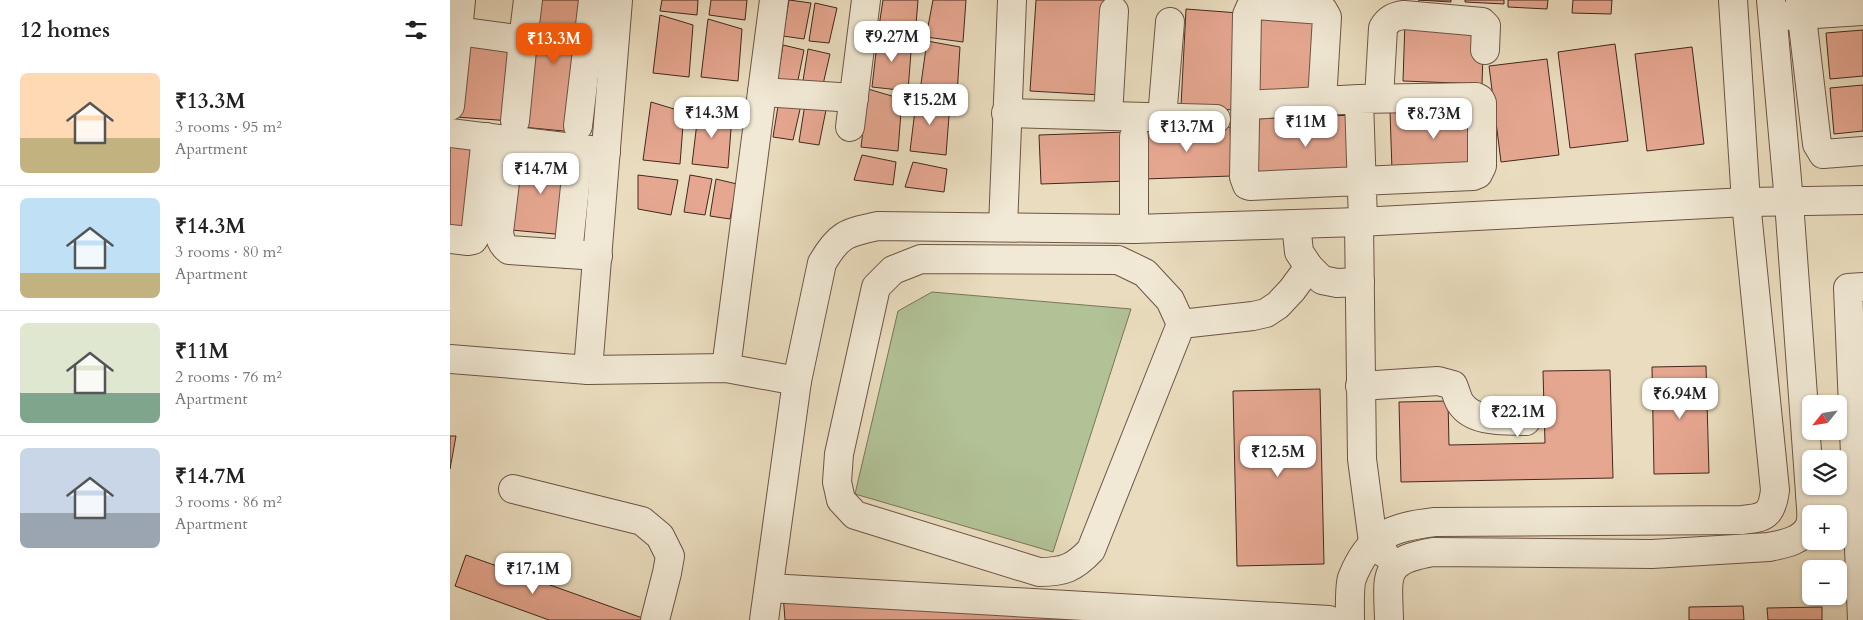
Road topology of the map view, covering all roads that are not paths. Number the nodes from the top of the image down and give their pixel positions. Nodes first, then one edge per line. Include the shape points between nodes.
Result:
1 (461, 0) edge
2 (528, 0) edge
3 (593, 0) edge
4 (618, 0) edge
5 (774, 0) edge
6 (866, 0) edge
7 (1012, 0) edge
8 (1732, 0) edge
9 (1772, 8) edge
10 (1801, 8) edge
11 (1114, 11) dead end
12 (1863, 12) edge
13 (1170, 22) dead end
14 (458, 31) junction
15 (523, 40) junction
16 (1485, 50) dead end
17 (762, 92) junction
18 (854, 98) junction
19 (1369, 99) junction
20 (1322, 101) junction
21 (1246, 105) junction
22 (450, 106) edge
23 (1006, 113) junction
24 (1108, 116) junction
25 (1162, 118) junction
26 (1216, 119) dead end
27 (850, 127) dead end
28 (450, 133) edge
29 (504, 133) junction
30 (578, 137) junction
31 (1134, 137) dead end
32 (1863, 150) edge
33 (606, 152) junction
34 (1362, 180) junction
35 (1863, 200) edge
36 (1746, 202) junction
37 (1789, 202) junction
38 (1361, 222) junction
39 (1296, 224) junction
40 (1003, 228) junction
41 (1134, 229) junction
42 (450, 239) edge
43 (568, 254) junction
44 (598, 256) junction
45 (1309, 267) junction
46 (1360, 282) junction
47 (1863, 287) edge
48 (1181, 324) junction
49 (450, 358) edge
50 (726, 368) junction
51 (588, 370) junction
52 (797, 381) junction
53 (1360, 386) junction
54 (1526, 421) dead end
55 (1807, 450) edge
56 (513, 490) dead end
57 (1847, 492) edge
58 (1860, 492) edge
59 (1810, 495) edge
60 (1373, 542) junction
61 (1396, 565) junction
62 (769, 588) junction
63 (655, 620) edge
64 (764, 620) edge
65 (1329, 620) edge
66 (1350, 620) edge
67 (1389, 620) edge
68 (1862, 620) edge

1 - 14 street
2 - 15 street
3 - 30 street
4 - 33 street
5 - 17 street
6 - 18 street
7 - 23 street
8 - 36 street
9 - 10 street
9 - 37 street
10 - 12 street
10 - 32 street via 1817,144 1823,154
11 - 24 street
13 - 25 street
14 - 15 street
14 - 22 street
15 - 29 street
16 - 19 street via 1486,26 1482,22 1396,16 1383,28
17 - 18 street
17 - 50 street
18 - 27 street
19 - 20 street
19 - 34 street
19 - 34 street via 1480,99 1480,170 1473,176
20 - 21 street
20 - 21 street via 1324,10 1255,6 1247,15
21 - 34 street via 1244,177 1247,185
23 - 24 street
23 - 40 street
24 - 25 street
25 - 26 street
28 - 29 street
29 - 30 street
29 - 42 street via 475,237 468,241
29 - 43 street via 499,232 503,245 509,250
30 - 33 street
30 - 43 street
31 - 41 street
33 - 44 street
34 - 38 street
35 - 37 street
36 - 37 street
36 - 38 street
36 - 60 street via 1775,490 1768,513 1760,518 1742,520 1435,522 1390,531
37 - 55 street
38 - 39 street
38 - 46 street
39 - 41 street
39 - 45 street via 1299,252
40 - 41 street
40 - 52 street via 878,226 840,238 822,263
43 - 44 street
44 - 51 street
45 - 46 street via 1322,280
45 - 48 street via 1278,305 1266,313
46 - 53 street
47 - 58 street via 1848,288
48 - 48 street via 1170,300 1145,273 1118,260 921,259 893,270 876,287 839,454 837,482 841,500 855,515 1039,572 1064,569 1079,562 1091,550
49 - 51 street
50 - 51 street
50 - 52 street
52 - 62 street
53 - 54 street via 1438,381 1453,386 1461,405 1474,414 1487,419
53 - 60 street via 1362,459
56 - 63 street via 642,521 660,536 670,556
57 - 58 street
58 - 68 street
59 - 61 street via 1810,524 1802,535 1788,544 1652,554 1433,552 1413,556
60 - 61 street
60 - 66 street via 1352,578
61 - 67 street via 1388,580
62 - 64 street
62 - 65 street

